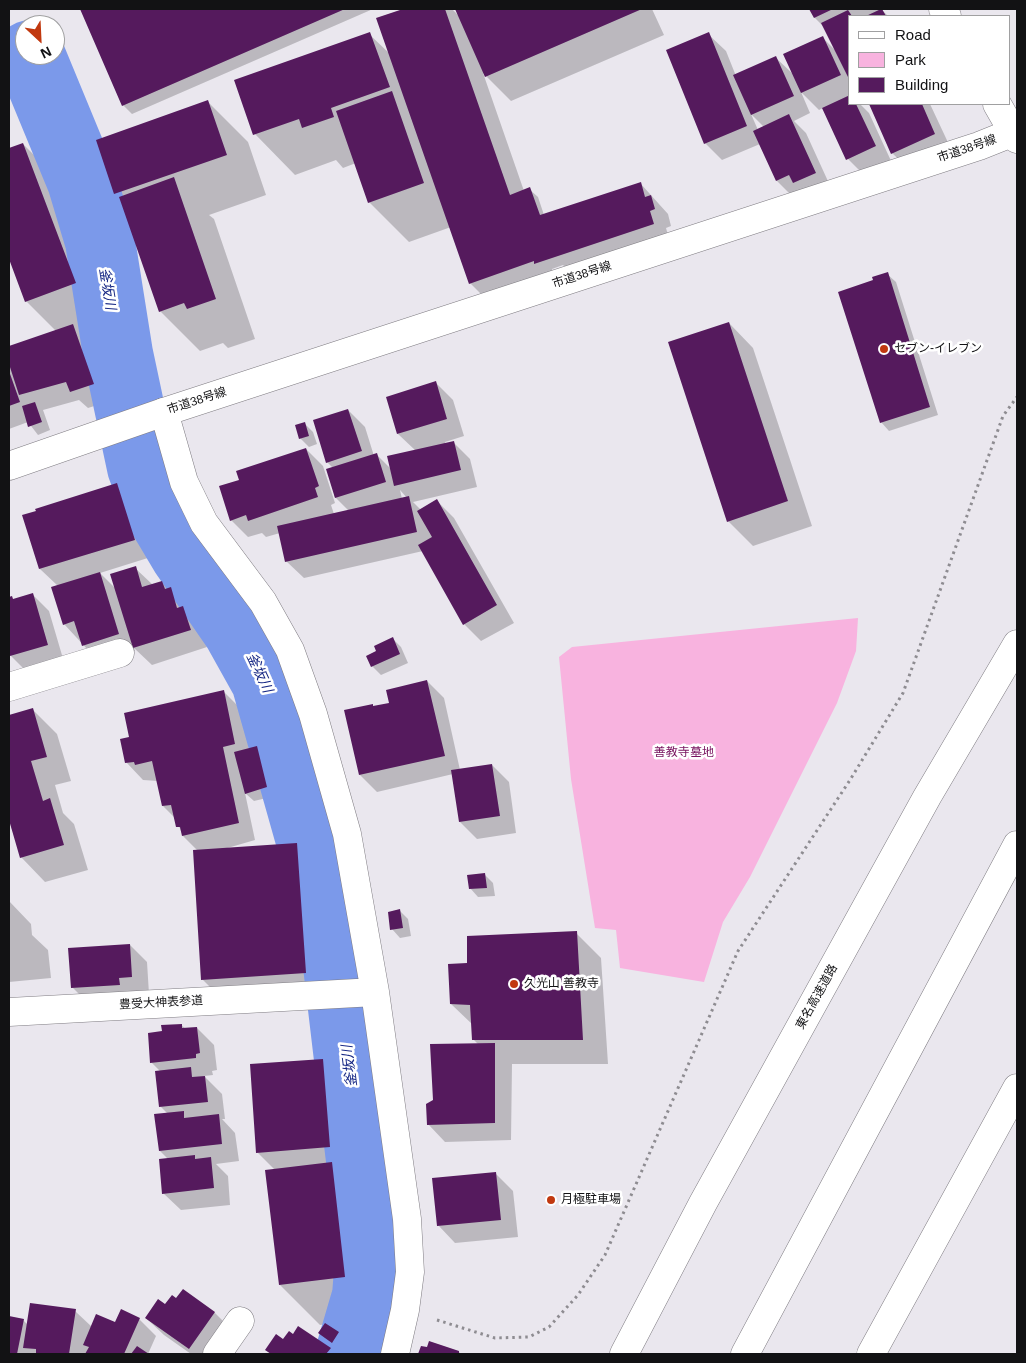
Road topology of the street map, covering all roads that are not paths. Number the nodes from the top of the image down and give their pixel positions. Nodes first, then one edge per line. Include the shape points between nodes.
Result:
1 (998, 105) edge
2 (1015, 135) edge
3 (157, 415) junction
4 (9, 466) edge
5 (1017, 644) edge
6 (120, 653) dead end
7 (9, 687) edge
8 (1017, 845) edge
9 (371, 992) junction
10 (9, 1012) edge
11 (1017, 1088) edge
12 (240, 1321) dead end
13 (217, 1354) edge
14 (395, 1354) edge
15 (624, 1354) edge
16 (745, 1354) edge
17 (870, 1354) edge

1 - 2 main road
2 - 3 main road, 市道38号線
3 - 4 main road, 市道38号線
3 - 9 main road via 204,523 263,602 290,650 313,714 346,834
5 - 15 main road, 東名高速道路 via 913,822 703,1202
6 - 7 main road
8 - 16 main road
9 - 10 main road, 豊受大神表参道
9 - 14 main road via 407,1219 410,1272
11 - 17 main road
12 - 13 main road

